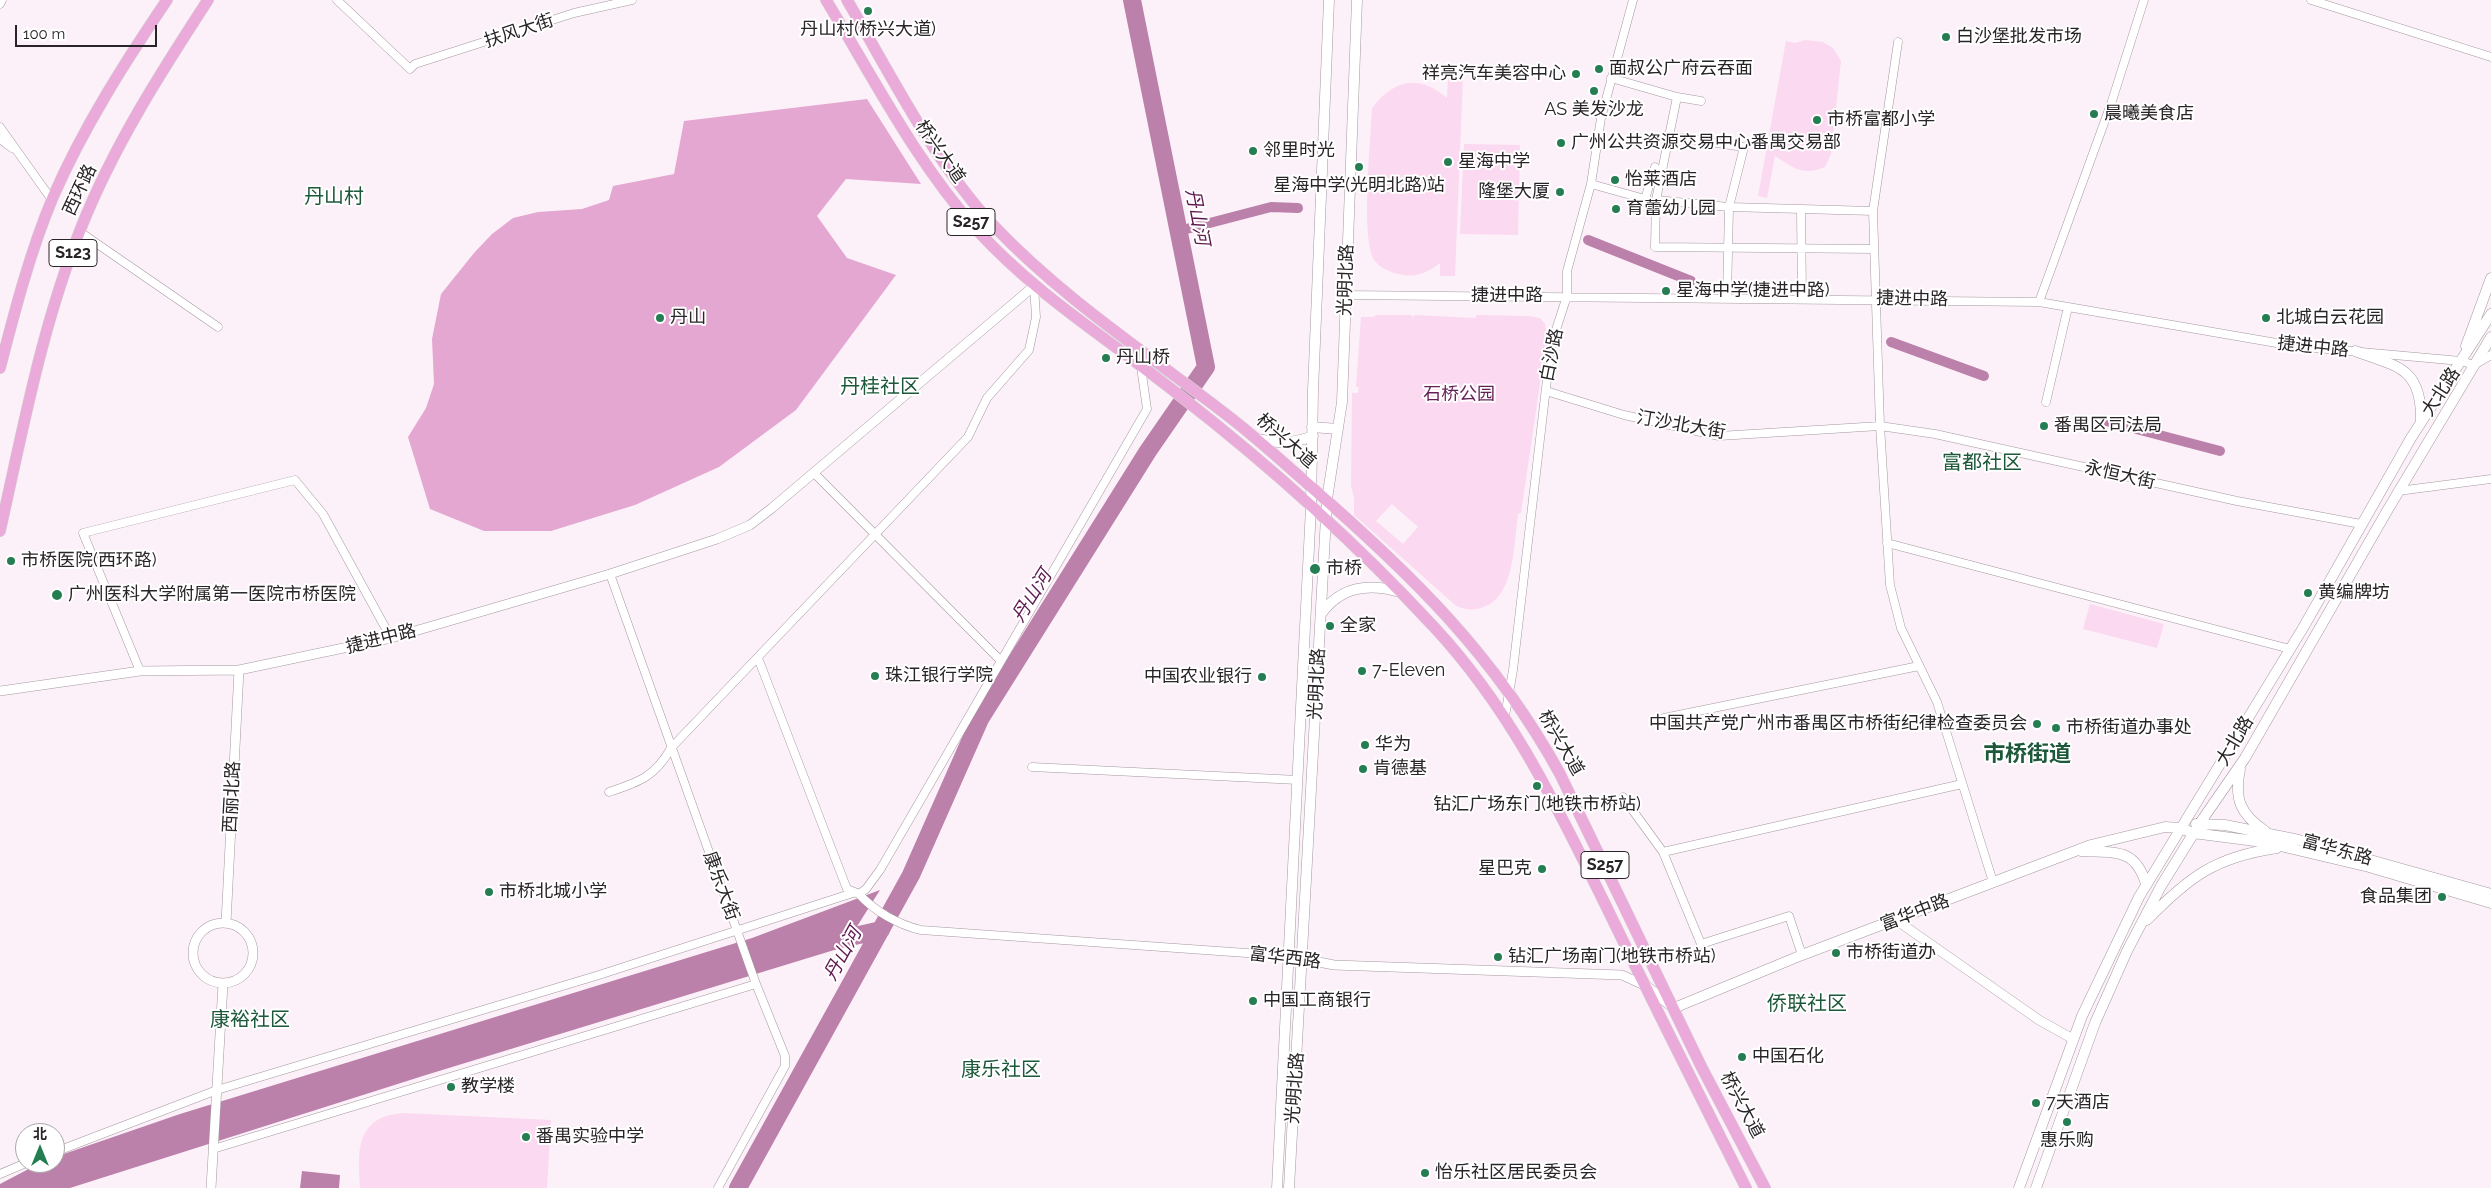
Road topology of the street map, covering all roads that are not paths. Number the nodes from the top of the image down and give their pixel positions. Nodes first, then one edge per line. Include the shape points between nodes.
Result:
1 (2, 0) edge
2 (167, 0) edge
3 (208, 0) edge
4 (337, 0) edge
5 (632, 0) edge
6 (826, 0) edge
7 (847, 0) edge
8 (1329, 0) edge
9 (1357, 0) edge
10 (1633, 0) edge
11 (2144, 0) edge
12 (2311, 0) edge
13 (0, 4) edge
14 (1898, 42) dead end
15 (2491, 57) edge
16 (1610, 78) junction
17 (1678, 97) junction
18 (1701, 101) dead end
19 (0, 127) edge
20 (1670, 136) junction
21 (0, 139) edge
22 (19, 153) junction
23 (1655, 167) dead end
24 (1591, 184) junction
25 (52, 200) junction
26 (1656, 200) junction
27 (1729, 207) junction
28 (1801, 210) junction
29 (1873, 211) junction
30 (80, 232) junction
31 (1728, 247) junction
32 (1801, 248) junction
33 (1874, 249) junction
34 (2491, 278) edge
35 (1034, 286) junction
36 (1345, 295) junction
37 (1566, 296) junction
38 (1727, 297) junction
39 (2491, 297) edge
40 (1802, 299) junction
41 (1875, 299) junction
42 (2039, 302) junction
43 (2068, 307) junction
44 (2491, 314) edge
45 (218, 328) dead end
46 (2491, 337) edge
47 (2491, 346) edge
48 (2355, 352) junction
49 (2491, 355) edge
50 (2461, 361) junction
51 (2474, 364) junction
52 (1141, 367) junction
53 (0, 368) edge
54 (1546, 391) junction
55 (2046, 402) dead end
56 (2421, 423) junction
57 (1880, 426) junction
58 (1338, 429) junction
59 (1312, 431) junction
60 (1257, 439) junction
61 (814, 473) junction
62 (2491, 479) edge
63 (1311, 487) junction
64 (2398, 491) junction
65 (1327, 499) junction
66 (1311, 507) junction
67 (1327, 521) junction
68 (2361, 524) junction
69 (0, 530) edge
70 (875, 534) junction
71 (1887, 543) junction
72 (610, 574) junction
73 (1400, 592) junction
74 (1320, 614) junction
75 (391, 638) junction
76 (2290, 649) junction
77 (758, 658) junction
78 (1001, 661) junction
79 (1919, 666) junction
80 (239, 670) junction
81 (140, 671) junction
82 (0, 691) edge
83 (1510, 692) junction
84 (1505, 716) junction
85 (1664, 718) dead end
86 (671, 748) junction
87 (2241, 764) junction
88 (1032, 767) dead end
89 (1298, 780) junction
90 (1962, 784) junction
91 (609, 792) dead end
92 (1623, 797) dead end
93 (2200, 822) junction
94 (2180, 828) junction
95 (2193, 833) junction
96 (2268, 833) junction
97 (2282, 847) junction
98 (2077, 851) junction
99 (1663, 852) junction
100 (1993, 882) junction
101 (2146, 884) junction
102 (856, 894) junction
103 (2491, 894) edge
104 (2491, 903) edge
105 (1896, 920) junction
106 (226, 923) junction
107 (2139, 928) junction
108 (739, 934) junction
109 (1802, 955) junction
110 (1289, 956) junction
111 (1303, 959) junction
112 (223, 984) junction
113 (756, 984) junction
114 (1646, 986) junction
115 (1674, 1008) junction
116 (2073, 1039) junction
117 (217, 1090) junction
118 (65, 1148) edge
119 (213, 1148) junction
120 (15, 1168) edge
121 (0, 1174) edge
122 (211, 1188) edge
123 (718, 1188) edge
124 (1277, 1188) edge
125 (1289, 1188) edge
126 (1746, 1188) edge
127 (1765, 1188) edge
128 (2019, 1188) edge
129 (2036, 1188) edge

1 - 13 street
2 - 25 main road, 西环路 via 93,118
3 - 30 main road, 西环路 / S123 via 168,61 118,150
4 - 5 street, 扶风大街 via 410,69 415,64 574,13
6 - 35 main road, 桥兴大道 / S257 via 933,175 977,230
7 - 60 main road, 桥兴大道 / S257 via 947,166 992,223 1052,282 1102,324 1210,401
8 - 59 main road, 光明北路
9 - 36 main road, 光明北路
10 - 16 street, 白沙路
11 - 42 street via 2111,104
12 - 15 street
14 - 29 street
16 - 17 street
16 - 24 street, 白沙路
17 - 18 street
17 - 20 street
19 - 22 street
20 - 26 street
20 - 27 street via 1744,147
21 - 22 street
22 - 25 street
23 - 24 street via 1645,199
24 - 37 street, 白沙路 via 1573,243
25 - 53 main road, 西环路 via 18,297
26 - 27 street
26 - 31 street via 1655,247
27 - 28 street
27 - 31 street
28 - 29 street
28 - 32 street
29 - 33 street
30 - 45 street
30 - 69 main road, 西环路 / S123 via 46,332
31 - 32 street
31 - 38 street
32 - 33 street
32 - 40 street
33 - 41 street
34 - 50 main road
35 - 52 main road, 桥兴大道 / S257
35 - 61 street, 捷进中路
35 - 70 street via 1036,317 1029,350 987,398 968,437
36 - 37 street, 捷进中路
36 - 58 main road, 光明北路 via 1342,402
37 - 38 street, 捷进中路
37 - 54 street, 白沙路 via 1551,345
38 - 40 street, 捷进中路
39 - 50 main road
40 - 41 street, 捷进中路
41 - 42 street, 捷进中路
41 - 57 street
42 - 43 street, 捷进中路
43 - 48 street, 捷进中路 via 2294,346
43 - 55 street
44 - 50 main road, 大北路
46 - 51 main road, 大北路
47 - 51 main road
48 - 50 street, 捷进中路
48 - 56 main road via 2404,370 2416,386
49 - 51 street
50 - 51 street, 捷进中路
50 - 56 main road, 大北路
51 - 64 main road, 大北路
52 - 66 main road, 桥兴大道 / S257 via 1199,410
52 - 78 street via 1147,409
54 - 57 street, 汀沙北大街 via 1624,415 1719,436
54 - 83 street, 白沙路
56 - 68 main road, 大北路
57 - 68 street, 永恒大街 via 1935,434 2237,501
57 - 71 street
58 - 59 main road
58 - 65 main road, 光明北路
59 - 60 main road via 1296,442
59 - 63 main road, 光明北路
60 - 63 main road, 桥兴大道 / S257
61 - 70 street
61 - 72 street, 捷进中路 via 750,525
62 - 64 street
63 - 65 main road, 桥兴大道 / S257
63 - 66 main road, 光明北路
64 - 87 main road, 大北路
65 - 67 main road, 光明北路
65 - 83 main road, 桥兴大道 / S257 via 1438,606
66 - 67 main road, 桥兴大道 / S257
66 - 89 main road, 光明北路
67 - 73 main road, 桥兴大道 / S257
67 - 74 main road, 光明北路
68 - 76 main road, 大北路
70 - 77 street
70 - 78 street
71 - 76 street
71 - 79 street via 1890,585 1901,628
72 - 75 street, 捷进中路
72 - 86 street, 康乐大街
73 - 74 main road via 1378,586 1353,589 1337,597
73 - 84 main road, 桥兴大道 / S257 via 1456,653
74 - 111 main road, 光明北路
75 - 80 street, 捷进中路
75 - 81 street via 323,514 295,480 83,533
76 - 94 main road, 大北路
77 - 86 street
77 - 102 street, 富华西路 via 847,889
78 - 102 street via 880,870 866,889
79 - 85 street
79 - 90 street via 1937,702
80 - 81 street, 捷进中路
80 - 106 street, 西丽北路
81 - 82 street, 捷进中路
83 - 84 street, 白沙路
83 - 115 main road, 桥兴大道 / S257 via 1560,774
84 - 114 main road, 桥兴大道 / S257 via 1565,823
86 - 91 street via 662,765 641,781
86 - 108 street, 康乐大街
87 - 93 main road, 大北路
87 - 96 main road via 2238,792 2241,807 2253,823
88 - 89 street
89 - 110 main road, 光明北路
90 - 99 street
90 - 100 street
92 - 99 street
93 - 94 main road, 富华东路
93 - 95 main road, 大北路
93 - 96 main road, 富华东路
94 - 95 main road, 富华中路
94 - 98 main road, 富华中路 via 2143,831
94 - 101 main road, 大北路
95 - 97 main road, 富华东路
95 - 107 main road, 大北路
96 - 103 main road, 富华东路
97 - 104 main road, 富华东路 via 2370,867
97 - 107 main road via 2235,856 2213,865 2170,896
98 - 100 main road, 富华中路
98 - 101 main road via 2119,852 2128,856 2139,865
99 - 109 street via 1701,944 1788,916
100 - 105 main road, 富华中路
101 - 116 main road, 大北路 via 2106,962
102 - 108 street
102 - 110 street, 富华西路 via 904,926 921,930
105 - 109 main road, 富华中路
105 - 116 street via 2039,1020
106 - 112 street via 240,928 251,940 254,955 249,970 238,980
106 - 112 street via 212,925 201,933 194,945 194,959 199,971 209,980
107 - 129 main road, 大北路 via 2095,1023
108 - 113 street, 康乐大街
108 - 117 street
109 - 115 main road, 富华中路
110 - 111 street, 富华西路
110 - 124 main road, 光明北路
111 - 114 street, 富华西路 via 1334,965 1622,975
111 - 125 main road, 光明北路
112 - 117 street
113 - 119 street
113 - 123 street, 康乐大街 via 785,1056 785,1066
114 - 115 main road
114 - 126 main road, 桥兴大道 / S257
115 - 127 main road, 桥兴大道 / S257
116 - 128 main road, 大北路
117 - 118 street
117 - 119 street
119 - 122 street
120 - 121 street

